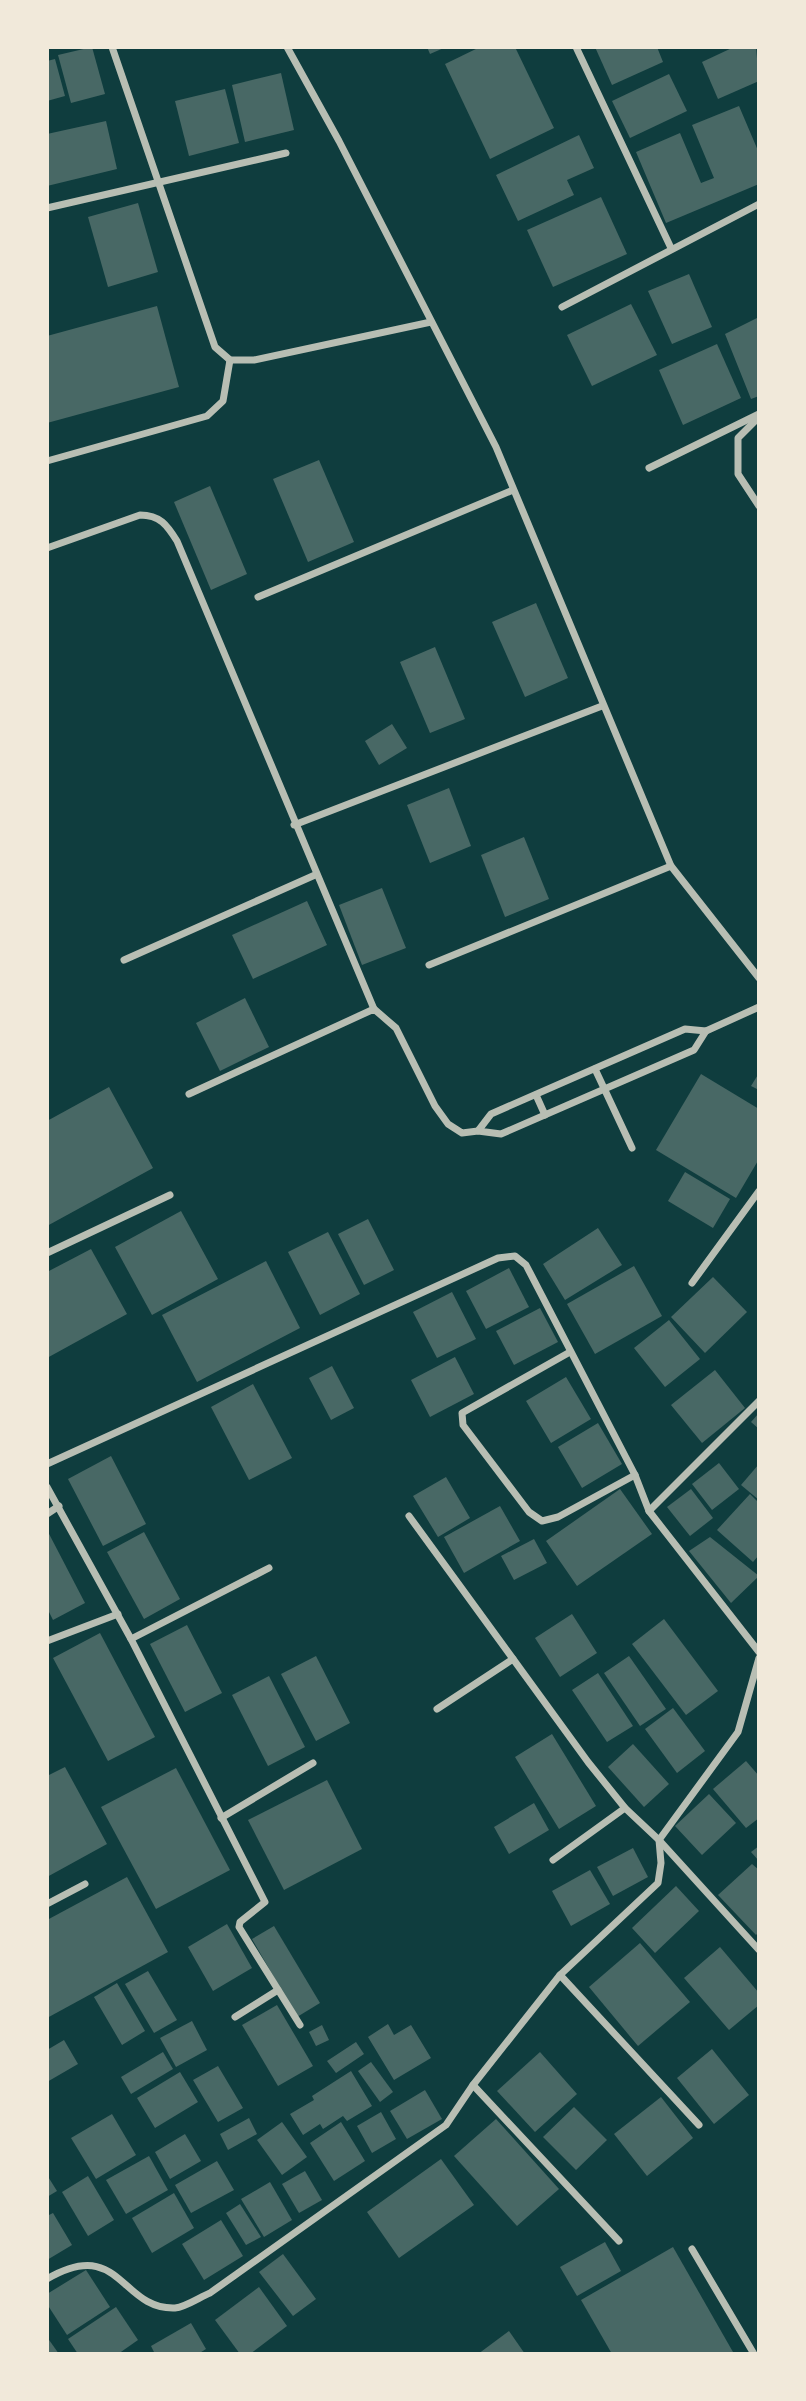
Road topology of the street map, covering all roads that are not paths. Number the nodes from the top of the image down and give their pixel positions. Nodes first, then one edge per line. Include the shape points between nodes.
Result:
1 (112, 47) edge
2 (287, 47) edge
3 (576, 47) edge
4 (286, 153) dead end
5 (158, 182) junction
6 (759, 204) edge
7 (47, 208) edge
8 (671, 248) junction
9 (562, 307) dead end
10 (431, 322) junction
11 (230, 360) junction
12 (759, 415) edge
13 (47, 461) edge
14 (649, 468) dead end
15 (513, 490) junction
16 (759, 506) edge
17 (47, 548) edge
18 (258, 597) dead end
19 (602, 706) junction
20 (294, 825) junction
21 (671, 866) junction
22 (315, 875) junction
23 (124, 960) dead end
24 (429, 965) dead end
25 (759, 978) edge
26 (759, 1007) edge
27 (374, 1009) junction
28 (706, 1031) junction
29 (595, 1069) junction
30 (603, 1089) junction
31 (189, 1094) dead end
32 (536, 1095) junction
33 (545, 1115) junction
34 (478, 1131) junction
35 (632, 1148) dead end
36 (759, 1191) edge
37 (170, 1195) dead end
38 (47, 1252) edge
39 (692, 1283) dead end
40 (570, 1352) junction
41 (759, 1401) edge
42 (47, 1464) edge
43 (635, 1475) junction
44 (47, 1487) edge
45 (59, 1506) junction
46 (649, 1511) junction
47 (47, 1514) edge
48 (409, 1516) dead end
49 (269, 1568) dead end
50 (118, 1614) junction
51 (131, 1639) junction
52 (47, 1641) edge
53 (759, 1652) edge
54 (759, 1658) edge
55 (513, 1659) junction
56 (438, 1709) dead end
57 (313, 1763) dead end
58 (625, 1808) junction
59 (221, 1818) junction
60 (659, 1840) junction
61 (553, 1860) dead end
62 (85, 1884) dead end
63 (47, 1904) edge
64 (759, 1950) edge
65 (560, 1975) junction
66 (278, 1990) junction
67 (235, 2017) dead end
68 (300, 2025) dead end
69 (473, 2085) junction
70 (699, 2125) dead end
71 (619, 2241) dead end
72 (692, 2249) dead end
73 (47, 2278) edge
74 (754, 2354) edge

1 - 5 street
2 - 10 street
3 - 8 street
4 - 5 street
5 - 7 street
5 - 11 street via 215,347
6 - 8 street
8 - 9 street
10 - 11 street via 254,360
10 - 15 street via 496,447
11 - 13 street via 223,401 207,416
12 - 14 street
12 - 16 street via 738,438 738,474
15 - 18 street
15 - 19 street
17 - 20 street via 140,515 155,515 167,526
19 - 20 street
19 - 21 street
20 - 22 street
21 - 24 street
21 - 25 street
22 - 23 street
22 - 27 street
26 - 28 street
27 - 31 street
27 - 34 street via 396,1028 448,1124 462,1133
28 - 29 street via 685,1029
28 - 30 street via 694,1050
29 - 30 street
29 - 32 street
30 - 33 street
30 - 35 street
32 - 33 street
32 - 34 street via 491,1114
33 - 34 street via 501,1134
36 - 39 street
37 - 38 street
40 - 42 street via 526,1265 515,1256 498,1258
40 - 43 street
40 - 43 street via 463,1413 463,1425 529,1512 542,1521 558,1517
41 - 46 street
43 - 46 street
44 - 45 street
45 - 47 street
45 - 50 street
46 - 53 street
48 - 55 street
49 - 51 street
50 - 51 street
50 - 52 street
51 - 59 street
54 - 60 street via 738,1731
55 - 56 street
55 - 58 street
57 - 59 street
58 - 60 street
58 - 61 street
59 - 66 street via 265,1902 239,1927
60 - 64 street
60 - 65 street via 658,1883
62 - 63 street
65 - 69 street
65 - 70 street
66 - 67 street
66 - 68 street
69 - 71 street
69 - 73 street via 446,2125 210,2293 176,2308 151,2304 105,2269 80,2263
72 - 74 street

